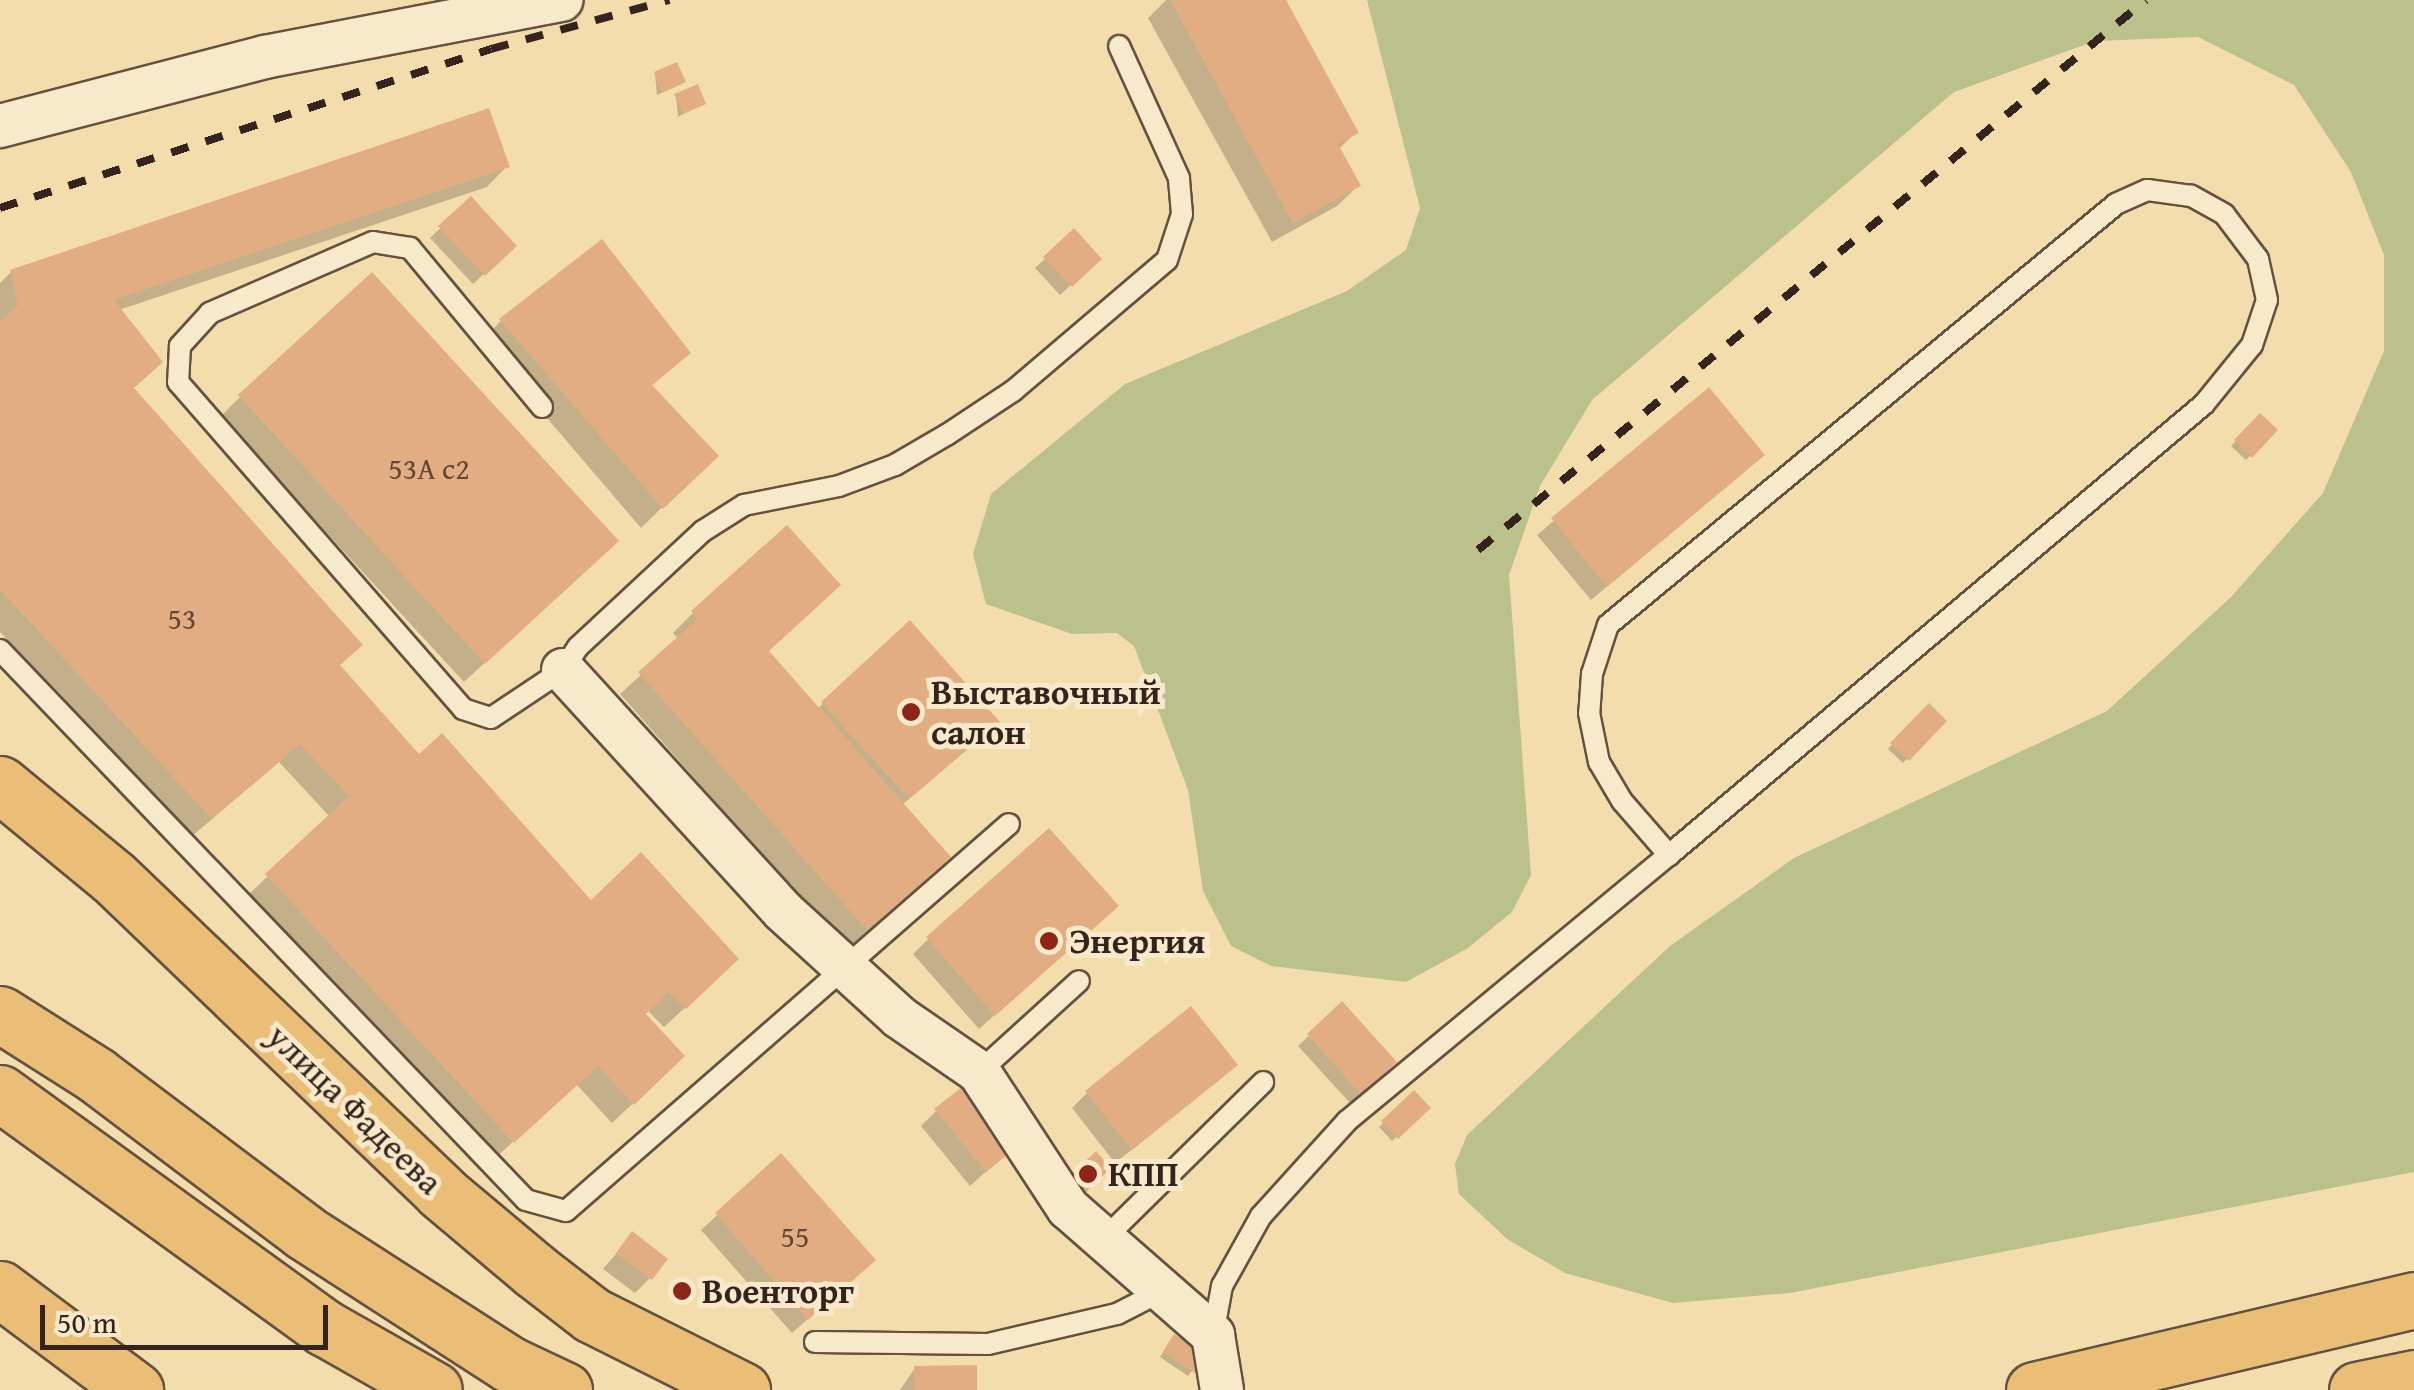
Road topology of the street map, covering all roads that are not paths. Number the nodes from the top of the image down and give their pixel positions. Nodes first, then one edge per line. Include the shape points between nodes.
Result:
1 (562, 0) edge
2 (1118, 46) dead end
3 (0, 126) edge
4 (542, 408) dead end
5 (0, 650) edge
6 (563, 670) junction
7 (0, 784) edge
8 (1008, 824) dead end
9 (1669, 855) junction
10 (846, 969) junction
11 (1079, 982) dead end
12 (0, 1014) edge
13 (979, 1072) junction
14 (1263, 1082) dead end
15 (0, 1093) edge
16 (1103, 1240) junction
17 (0, 1289) edge
18 (1160, 1292) junction
19 (2414, 1300) edge
20 (1213, 1335) junction
21 (815, 1342) dead end
22 (2414, 1378) edge
23 (135, 1390) edge
24 (434, 1390) edge
25 (564, 1390) edge
26 (742, 1390) edge
27 (1222, 1390) edge
28 (2034, 1390) edge
29 (2358, 1390) edge

1 - 3 street via 265,57
2 - 6 lane via 1179,178 1182,214 1167,260 1014,391 948,434 839,486 744,505 703,532 578,647
4 - 6 lane via 410,248 373,242 210,313 180,346 178,382 462,709 490,718
5 - 10 lane via 526,1200 566,1211
6 - 10 street via 784,912
7 - 26 main road, улица Фадеева via 114,877 441,1192 535,1271 592,1315
8 - 10 lane
9 - 9 lane via 2204,404 2252,345 2267,300 2258,258 2224,214 2191,196 2147,190 2116,204 1608,625 1592,674 1589,713 1598,762 1622,802
9 - 20 lane via 1347,1121 1296,1173 1260,1216 1222,1286
10 - 13 street via 899,1018
11 - 13 lane
12 - 25 main road via 96,1074 304,1232 509,1364
13 - 16 street via 1068,1208
14 - 16 lane
15 - 24 main road via 325,1328
16 - 18 street
17 - 23 main road
18 - 20 street
18 - 21 lane via 1116,1314 988,1344
19 - 28 main road
20 - 27 street
22 - 29 main road

